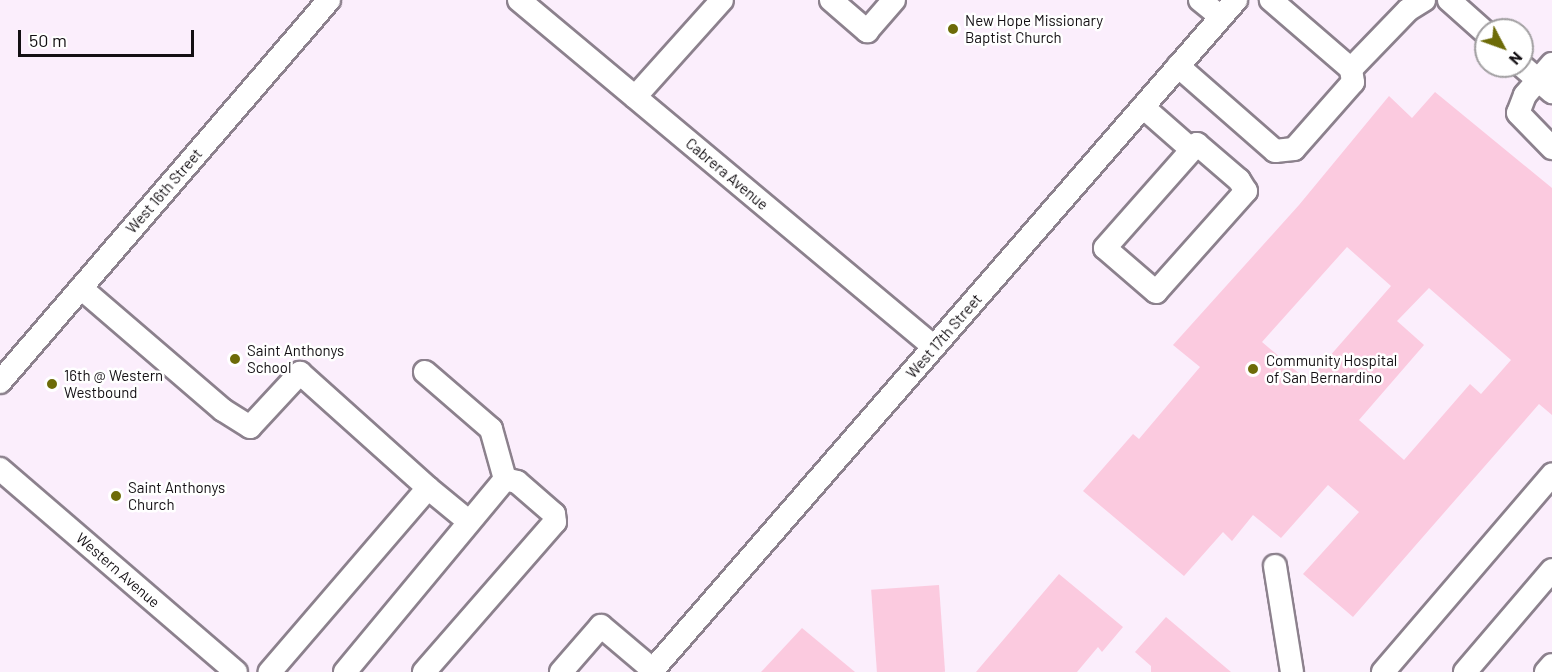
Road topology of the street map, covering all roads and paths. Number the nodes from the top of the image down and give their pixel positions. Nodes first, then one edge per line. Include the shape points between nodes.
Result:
1 (329, 0) edge
2 (519, 0) edge
3 (722, 0) edge
4 (831, 0) edge
5 (894, 0) edge
6 (1200, 0) edge
7 (1236, 0) edge
8 (1271, 0) edge
9 (1424, 0) edge
10 (1449, 0) edge
11 (1221, 17) junction
12 (1474, 22) edge
13 (1178, 66) junction
14 (1351, 69) junction
15 (1541, 76) edge
16 (635, 97) junction
17 (1143, 107) junction
18 (1552, 148) edge
19 (1191, 149) junction
20 (81, 288) junction
21 (934, 347) junction
22 (424, 372) dead end
23 (0, 382) edge
24 (0, 469) edge
25 (1552, 475) edge
26 (505, 479) junction
27 (428, 488) junction
28 (468, 521) junction
29 (1275, 566) dead end
30 (1552, 570) edge
31 (1552, 665) edge
32 (652, 671) edge
33 (236, 672) edge
34 (270, 672) edge
35 (345, 672) edge
36 (424, 672) edge
37 (561, 672) edge
38 (1292, 672) edge
39 (1383, 672) edge
40 (1465, 672) edge
41 (1546, 672) edge

1 - 20 street, West 16th Street
2 - 16 street, Cabrera Avenue
3 - 16 street
4 - 5 street via 867,31
6 - 11 street
7 - 11 street, West 17th Street
8 - 14 street
9 - 14 street via 1408,10
10 - 12 street
11 - 13 street, West 17th Street
13 - 14 street via 1282,153 1294,150 1353,82
13 - 17 street, West 17th Street
15 - 18 street via 1525,95 1518,113
16 - 21 street, Cabrera Avenue
17 - 19 street
17 - 21 street, West 17th Street
19 - 19 street via 1105,248 1156,292 1246,191 1239,180 1197,144
20 - 23 street, West 16th Street
20 - 27 street via 223,410 250,427 300,373
21 - 32 street, West 17th Street
22 - 26 street via 491,429
24 - 33 street, Western Avenue
25 - 39 street
26 - 28 street
26 - 36 street via 517,482 554,514 555,522
27 - 28 street
27 - 34 street
28 - 35 street
29 - 38 street
30 - 40 street
31 - 41 street
32 - 37 street via 601,626

